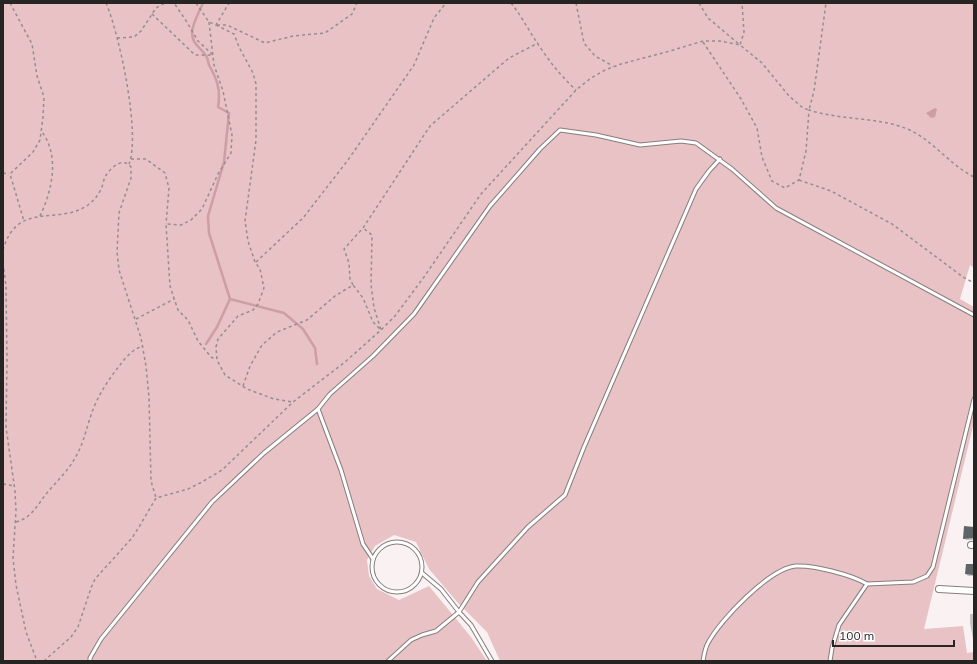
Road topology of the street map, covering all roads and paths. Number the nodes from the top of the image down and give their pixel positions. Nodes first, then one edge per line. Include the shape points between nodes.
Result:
1 (10, 3) edge
2 (106, 3) edge
3 (165, 3) edge
4 (174, 3) edge
5 (196, 3) edge
6 (229, 3) edge
7 (358, 3) edge
8 (446, 3) edge
9 (511, 3) edge
10 (576, 3) edge
11 (699, 3) edge
12 (742, 3) edge
13 (152, 14) junction
14 (209, 22) junction
15 (216, 25) junction
16 (117, 38) junction
17 (703, 41) dead end
18 (538, 43) junction
19 (213, 55) junction
20 (613, 66) dead end
21 (576, 90) dead end
22 (41, 131) junction
23 (131, 159) junction
24 (720, 159) junction
25 (129, 164) junction
26 (3, 173) edge
27 (10, 174) junction
28 (974, 178) edge
29 (799, 180) junction
30 (40, 216) junction
31 (24, 221) junction
32 (166, 224) junction
33 (363, 228) junction
34 (3, 250) edge
35 (255, 262) junction
36 (3, 263) edge
37 (974, 283) edge
38 (352, 286) junction
39 (174, 299) junction
40 (974, 315) edge
41 (136, 319) junction
42 (6, 325) junction
43 (3, 326) edge
44 (143, 346) junction
45 (217, 360) junction
46 (243, 386) junction
47 (974, 399) edge
48 (293, 402) dead end
49 (318, 408) junction
50 (3, 484) edge
51 (14, 486) junction
52 (156, 498) dead end
53 (16, 522) junction
54 (373, 559) junction
55 (422, 573) junction
56 (867, 584) junction
57 (939, 589) dead end
58 (974, 590) edge
59 (459, 612) junction
60 (37, 661) edge
61 (90, 661) edge
62 (388, 661) edge
63 (492, 661) edge
64 (703, 661) edge
65 (830, 661) edge

1 - 22 path via 32,44 44,97
2 - 16 path
3 - 13 path
4 - 19 path via 198,41
5 - 14 path
6 - 15 path
7 - 15 path via 352,14 325,33 293,36 265,43 227,25
8 - 35 path via 434,18 414,65 348,160 303,218
9 - 18 path
10 - 20 path via 584,43 595,56
11 - 12 path via 708,18 740,45 744,32
13 - 16 path via 134,37
13 - 19 path via 195,55
14 - 15 path
14 - 19 path
15 - 35 path via 234,34 256,84 256,140 245,221
16 - 23 path via 126,76 131,116
17 - 29 path via 757,128 762,157 772,181 785,188
18 - 21 path via 559,74
18 - 33 path via 509,58 430,126
19 - 32 path via 229,118 232,135 231,153 202,208 191,220 181,225
22 - 27 path via 40,140 33,152
22 - 30 path via 47,139 52,155 48,200
23 - 25 path
23 - 32 path via 146,159 165,173 169,188
24 - 40 lane via 776,208
24 - 49 lane via 696,143 680,141 640,145 560,130 490,206 414,314
24 - 59 lane via 696,189 565,495 528,527 478,582
25 - 30 path via 124,162 111,169 95,198 81,209
25 - 41 path via 132,172 119,213 117,252 119,270
26 - 27 path
27 - 31 path
28 - 29 path via 962,172 920,136 902,127 839,118 809,110 806,151
29 - 37 path via 830,191 892,224
30 - 31 path
31 - 34 path via 12,232
32 - 39 path via 170,286
33 - 38 path via 344,249
33 - 38 path via 372,235 371,284 374,308 382,330 373,322 363,298
35 - 45 path via 260,269 264,288 262,295 253,310 238,316 218,339
36 - 42 path
38 - 46 path via 335,296 307,320 277,332 262,345 250,366
39 - 41 path
39 - 45 path via 198,341 210,357
41 - 44 path
42 - 43 path
42 - 51 path via 6,427
44 - 52 path via 149,397 151,481
44 - 53 path via 130,353 105,385 90,416 81,447 71,465 33,513
45 - 46 path via 226,375
46 - 48 path via 274,399
47 - 56 lane via 933,567 926,576 913,582
49 - 54 lane via 341,470 363,544
49 - 61 lane via 264,452 212,502 101,639
50 - 51 path
51 - 53 path
53 - 60 path via 13,558 16,585 26,632
54 - 55 lane via 377,551 387,543 408,543 420,556 423,564
54 - 55 lane via 372,571 377,582 390,591 407,591
55 - 59 lane via 441,589
56 - 64 lane via 824,569 796,566 786,569 772,576 724,620 708,644
56 - 65 lane via 839,625
57 - 58 street
59 - 62 lane via 436,631 411,640
59 - 63 lane via 471,625

